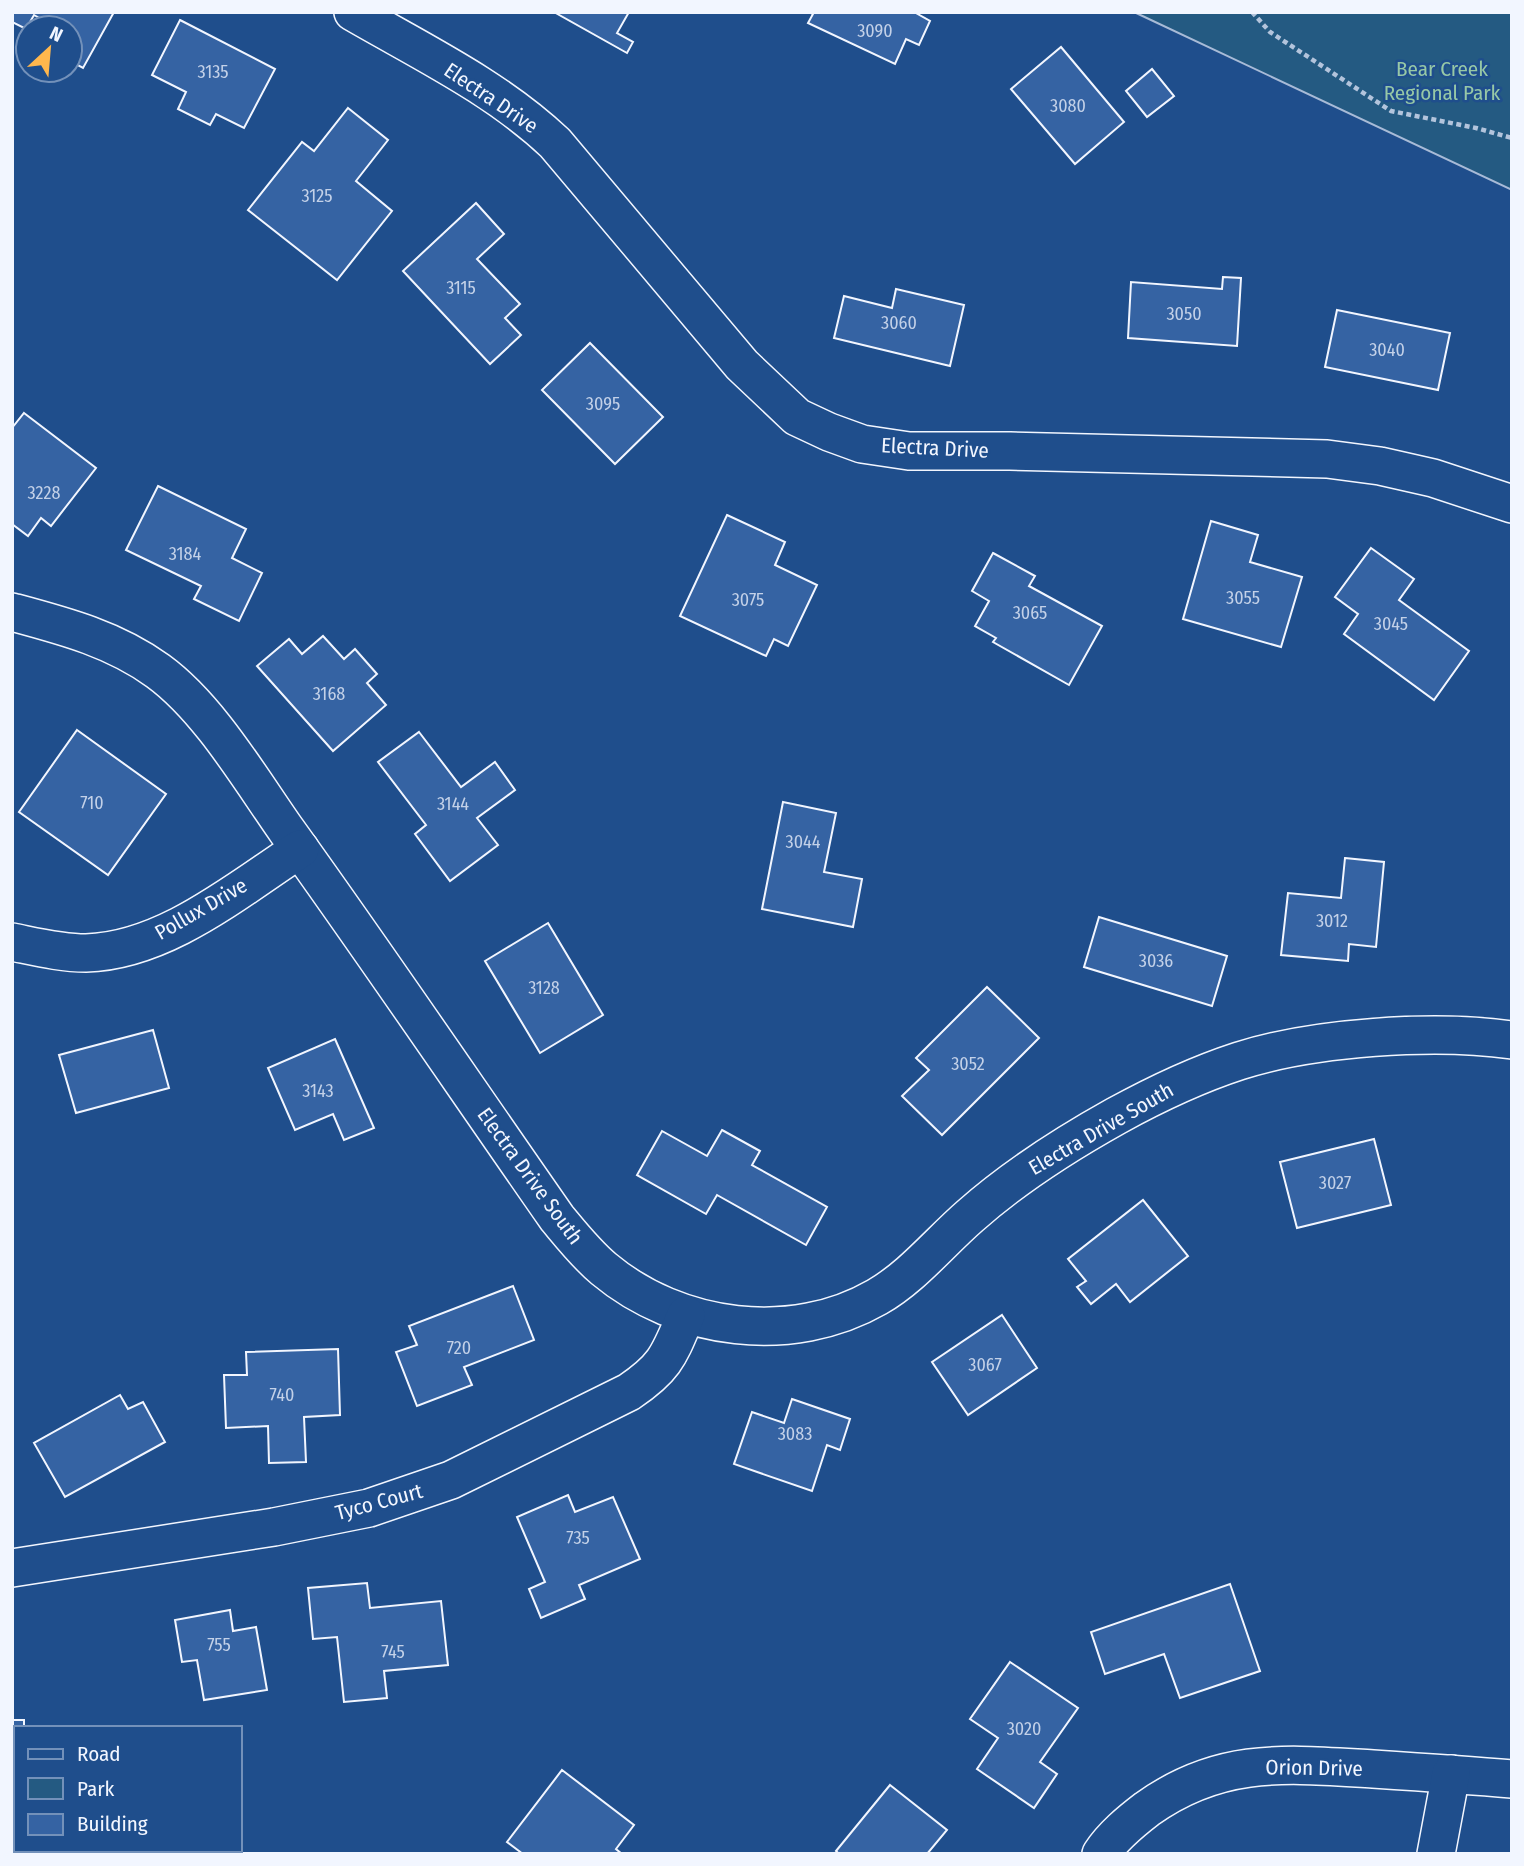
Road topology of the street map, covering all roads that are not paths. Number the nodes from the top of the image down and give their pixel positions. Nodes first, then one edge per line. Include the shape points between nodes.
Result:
1 (353, 12) edge
2 (1512, 504) edge
3 (12, 612) edge
4 (300, 849) junction
5 (12, 942) edge
6 (1512, 1040) edge
7 (687, 1315) junction
8 (12, 1568) edge
9 (1451, 1774) junction
10 (1512, 1779) edge
11 (1101, 1854) edge
12 (1436, 1854) edge

1 - 2 street, Electra Drive via 530,120 555,143 742,365 797,417 829,432 862,444 909,452 1327,459 1433,478
3 - 4 street, Electra Drive South via 102,639 131,653 186,694
4 - 5 street, Pollux Drive via 194,918 127,947 89,953
4 - 7 street, Electra Drive South via 581,1248 638,1293
6 - 7 street, Electra Drive South via 1364,1039 1241,1060 1182,1082 1056,1150 969,1216 906,1277 877,1298 800,1324 722,1324
7 - 8 street, Tyco Court via 668,1358 653,1376 629,1392 412,1495 274,1527
9 - 10 street, Orion Drive
9 - 11 street, Orion Drive via 1289,1765 1207,1776 1167,1795 1133,1820
9 - 12 street

